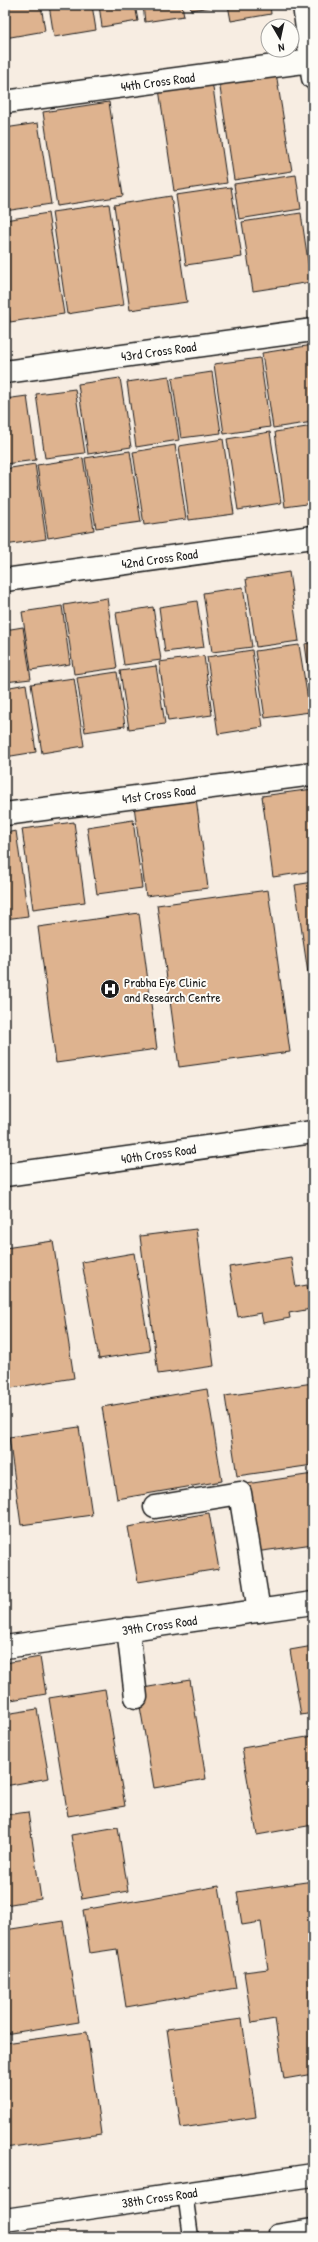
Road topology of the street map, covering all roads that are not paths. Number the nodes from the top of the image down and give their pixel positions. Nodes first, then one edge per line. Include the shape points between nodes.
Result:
1 (304, 5) edge
2 (312, 70) edge
3 (5, 102) edge
4 (313, 330) edge
5 (5, 372) edge
6 (313, 537) edge
7 (5, 580) edge
8 (313, 774) edge
9 (5, 814) edge
10 (313, 1132) edge
11 (5, 1175) edge
12 (155, 1507) dead end
13 (313, 1603) edge
14 (258, 1611) junction
15 (128, 1629) junction
16 (5, 1647) edge
17 (136, 1697) dead end
18 (313, 2175) edge
19 (185, 2193) junction
20 (5, 2220) edge
21 (313, 2226) edge
22 (276, 2232) dead end
23 (191, 2237) edge

1 - 2 street
2 - 3 street, 44th Cross Road
4 - 5 street, 43rd Cross Road
6 - 7 street, 42nd Cross Road
8 - 9 street, 41st Cross Road
10 - 11 street, 40th Cross Road
12 - 14 street via 240,1493
13 - 14 street, 39th Cross Road
14 - 15 street, 39th Cross Road
15 - 16 street, 39th Cross Road
15 - 17 street
18 - 19 street, 38th Cross Road
19 - 20 street, 38th Cross Road
19 - 23 lane
21 - 22 lane

